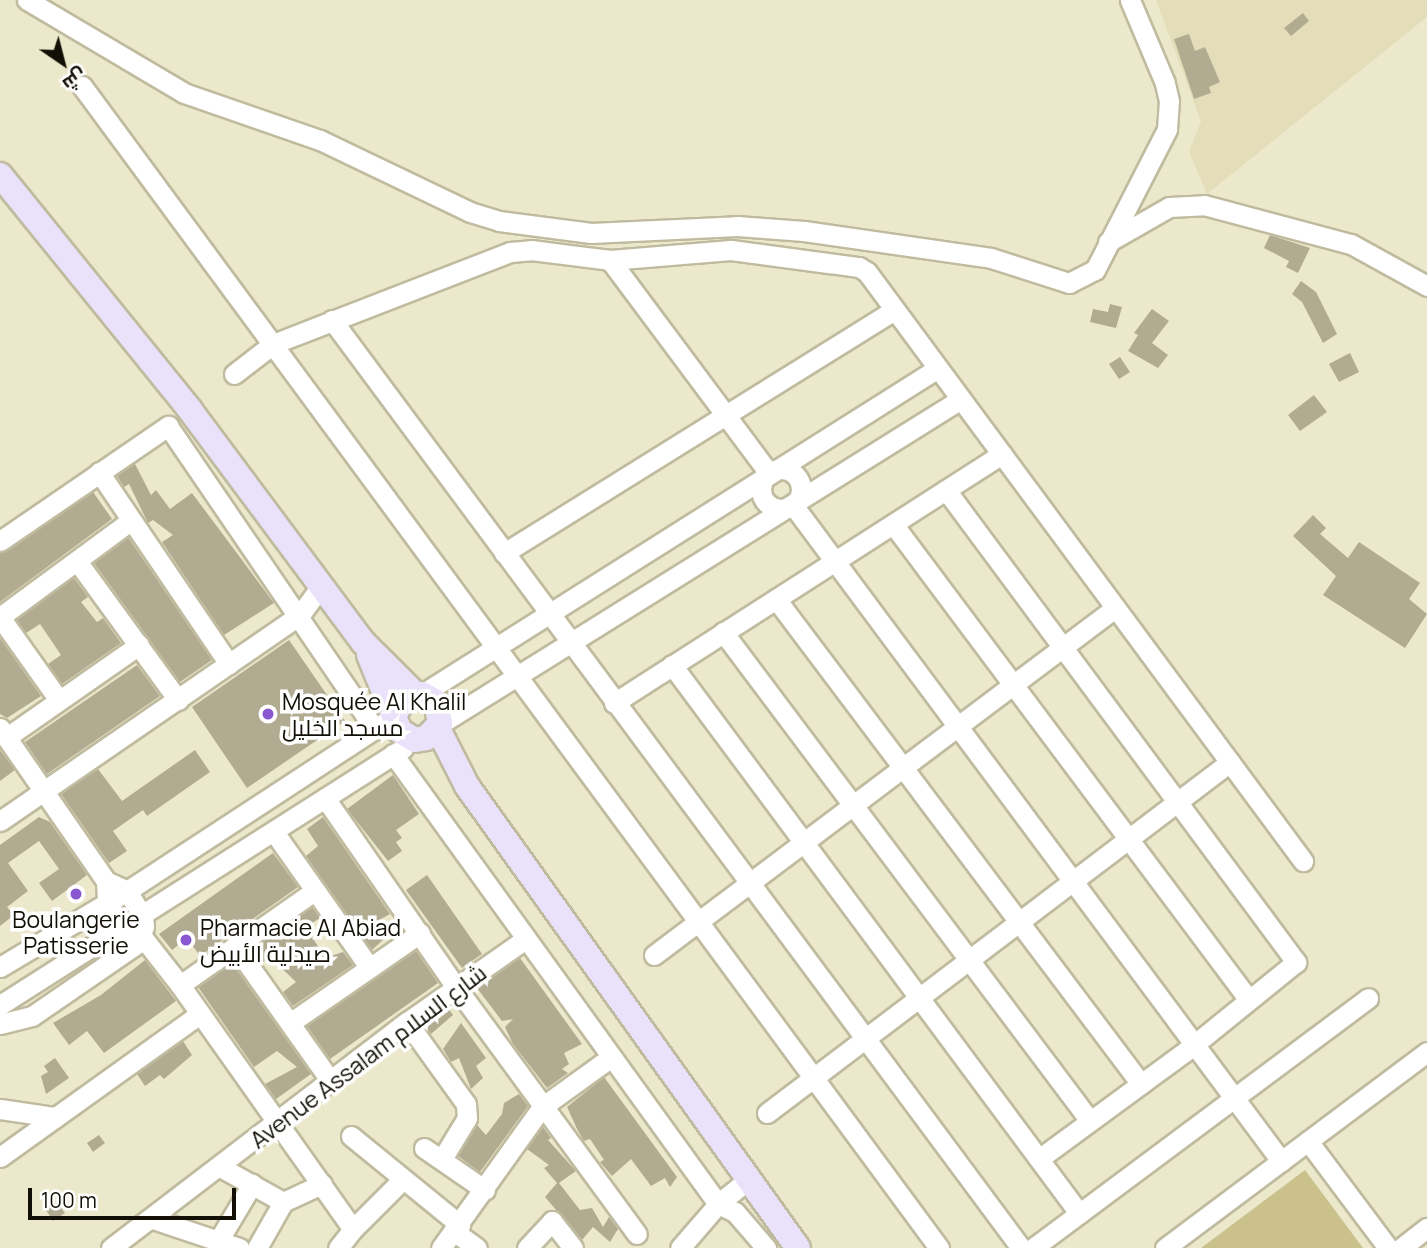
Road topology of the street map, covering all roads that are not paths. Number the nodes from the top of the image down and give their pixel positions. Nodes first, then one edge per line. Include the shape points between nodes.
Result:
1 (27, 0) edge
2 (1130, 0) edge
3 (82, 86) dead end
4 (0, 175) edge
5 (1108, 242) junction
6 (610, 260) junction
7 (1427, 286) edge
8 (895, 310) junction
9 (332, 320) junction
10 (273, 344) junction
11 (938, 368) junction
12 (234, 374) dead end
13 (961, 399) junction
14 (190, 410) junction
15 (726, 416) junction
16 (169, 426) junction
17 (1002, 454) junction
18 (99, 472) junction
19 (768, 472) junction
20 (946, 490) junction
21 (793, 505) junction
22 (130, 521) junction
23 (893, 524) junction
24 (0, 541) edge
25 (504, 553) junction
26 (77, 561) junction
27 (834, 561) junction
28 (321, 586) junction
29 (776, 599) junction
30 (1115, 608) junction
31 (548, 612) junction
32 (300, 615) junction
33 (0, 617) edge
34 (723, 632) junction
35 (363, 642) junction
36 (571, 644) junction
37 (139, 645) junction
38 (496, 646) junction
39 (1063, 648) junction
40 (229, 664) junction
41 (672, 665) junction
42 (517, 677) junction
43 (1014, 686) junction
44 (419, 694) junction
45 (59, 700) junction
46 (178, 700) junction
47 (614, 703) junction
48 (389, 719) junction
49 (959, 729) junction
50 (3, 733) edge
51 (428, 733) junction
52 (393, 754) junction
53 (1230, 762) junction
54 (904, 769) junction
55 (43, 790) junction
56 (325, 798) junction
57 (1177, 803) junction
58 (853, 807) junction
59 (0, 821) edge
60 (274, 832) junction
61 (1129, 839) junction
62 (804, 843) junction
63 (1303, 861) dead end
64 (106, 881) junction
65 (1073, 883) junction
66 (748, 884) junction
67 (127, 891) junction
68 (314, 891) junction
69 (107, 903) junction
70 (143, 917) junction
71 (699, 922) junction
72 (1020, 923) junction
73 (124, 928) junction
74 (420, 933) junction
75 (144, 939) junction
76 (524, 940) junction
77 (235, 946) junction
78 (654, 955) dead end
79 (970, 961) junction
80 (0, 967) edge
81 (370, 968) junction
82 (180, 985) junction
83 (456, 987) junction
84 (1368, 998) dead end
85 (920, 999) junction
86 (1249, 1000) junction
87 (0, 1005) edge
88 (200, 1014) junction
89 (407, 1022) junction
90 (290, 1023) junction
91 (0, 1024) edge
92 (864, 1041) junction
93 (1194, 1045) junction
94 (1427, 1052) edge
95 (610, 1058) junction
96 (814, 1079) junction
97 (330, 1080) junction
98 (1141, 1084) junction
99 (1234, 1098) junction
100 (542, 1107) junction
101 (0, 1109) edge
102 (767, 1113) dead end
103 (55, 1117) junction
104 (1090, 1121) junction
105 (277, 1122) junction
106 (351, 1136) dead end
107 (1308, 1141) junction
108 (424, 1148) dead end
109 (0, 1157) edge
110 (442, 1159) junction
111 (1039, 1159) junction
112 (1281, 1161) junction
113 (222, 1168) junction
114 (749, 1179) junction
115 (402, 1180) junction
116 (252, 1184) junction
117 (322, 1184) junction
118 (485, 1190) junction
119 (283, 1202) junction
120 (718, 1204) junction
121 (1079, 1213) junction
122 (153, 1219) junction
123 (458, 1228) junction
124 (1427, 1228) edge
125 (353, 1229) junction
126 (637, 1234) dead end
127 (220, 1238) junction
128 (132, 1241) edge
129 (759, 1244) edge
130 (111, 1248) edge
131 (239, 1248) edge
132 (257, 1248) edge
133 (338, 1248) edge
134 (442, 1248) edge
135 (477, 1248) edge
136 (527, 1248) edge
137 (573, 1248) edge
138 (680, 1248) edge
139 (798, 1248) edge
140 (939, 1248) edge
141 (1021, 1248) edge
142 (1033, 1248) edge
143 (1165, 1248) edge
144 (1388, 1248) edge
145 (1401, 1248) edge

1 - 5 street via 184,93 320,140 470,212 512,224 591,233 772,228 992,258 1069,283 1095,270
2 - 5 street via 1158,62 1170,115 1160,145
3 - 10 street
4 - 14 main road
5 - 7 street via 1169,207 1204,205 1350,244
6 - 8 street via 730,250 859,267
6 - 9 street via 531,250 510,252
6 - 15 street
8 - 11 street
8 - 15 street
9 - 10 street
9 - 25 street
10 - 12 street
10 - 38 street
11 - 13 street
11 - 19 street
13 - 17 street
13 - 21 street
14 - 16 street
14 - 28 main road
15 - 19 street
15 - 25 street
16 - 18 street
16 - 32 street
17 - 20 street
17 - 30 street
18 - 22 street
18 - 24 street
19 - 21 street via 761,484 767,503 779,509
19 - 21 street via 780,468 797,476 802,489
19 - 31 street
20 - 23 street
20 - 39 street
21 - 27 street
21 - 36 street
22 - 26 street
22 - 40 street
23 - 27 street
23 - 43 street
25 - 31 street
26 - 33 street
26 - 37 street
27 - 29 street
27 - 49 street
28 - 32 street
28 - 35 main road
29 - 34 street
29 - 54 street
30 - 39 street
30 - 53 street
31 - 36 street
31 - 38 street
32 - 40 street
32 - 48 street
33 - 45 street
34 - 41 street
34 - 58 street
35 - 44 main road
35 - 48 main road
36 - 42 street
36 - 47 street
37 - 45 street
37 - 46 street
38 - 42 street
38 - 44 street
39 - 43 street
39 - 57 street
40 - 46 street
41 - 47 street
41 - 62 street
42 - 51 street
42 - 71 street
43 - 49 street
43 - 61 street
44 - 48 main road via 402,701
44 - 51 main road via 436,702
45 - 50 street
46 - 55 street
47 - 66 street
48 - 51 main road via 400,732
48 - 67 street
49 - 54 street
49 - 65 street
50 - 55 street
51 - 52 street
51 - 114 main road
52 - 56 street
52 - 76 street
53 - 57 street
53 - 63 street
54 - 58 street
54 - 72 street
55 - 59 street
55 - 64 street
56 - 60 street
56 - 74 street
57 - 61 street
57 - 86 street via 1296,962
58 - 62 street
58 - 79 street
60 - 68 street
60 - 70 street
61 - 65 street
61 - 86 street
62 - 66 street
62 - 85 street
64 - 67 street
64 - 69 street
65 - 72 street
65 - 93 street
66 - 71 street
66 - 92 street
67 - 69 street
67 - 70 street
68 - 77 street
68 - 81 street
69 - 73 street
69 - 80 street
70 - 73 street
70 - 75 street
71 - 78 street
71 - 96 street
72 - 79 street
72 - 98 street
73 - 75 street
73 - 87 street
74 - 81 street
74 - 83 street
75 - 82 street
75 - 91 street via 32,1016
76 - 83 street, Avenue Assalam شارع السلام
76 - 95 street
77 - 82 street
77 - 90 street
79 - 85 street
79 - 104 street
81 - 90 street
82 - 88 street
83 - 89 street, Avenue Assalam شارع السلام
83 - 100 street
84 - 99 street
85 - 92 street
85 - 111 street
86 - 93 street
88 - 103 street
88 - 105 street
89 - 97 street, Avenue Assalam شارع السلام
89 - 110 street via 466,1104 467,1118
90 - 97 street
92 - 96 street
92 - 141 street
93 - 98 street
93 - 99 street
94 - 107 street
95 - 100 street
95 - 120 street
96 - 102 street
96 - 140 street
97 - 105 street, Avenue Assalam شارع السلام
98 - 104 street
99 - 112 street
99 - 121 street
100 - 118 street
100 - 126 street
101 - 103 street
103 - 109 street
104 - 111 street
105 - 113 street, Avenue Assalam شارع السلام
105 - 117 street
106 - 115 street
107 - 112 street
107 - 144 street
108 - 110 street
110 - 118 street
111 - 121 street
112 - 143 street
113 - 116 street
113 - 122 street, Avenue Assalam شارع السلام
114 - 120 street
114 - 139 main road
115 - 123 street
115 - 125 street
116 - 119 street
116 - 127 street
117 - 119 street
117 - 125 street
118 - 123 street
119 - 132 street
120 - 129 street via 735,1212
120 - 138 street
121 - 142 street
122 - 127 street
122 - 128 street, Avenue Assalam شارع السلام
123 - 134 street
123 - 135 street
124 - 145 street
125 - 133 street
127 - 131 street
128 - 130 street, Avenue Assalam شارع السلام
136 - 137 street via 552,1221

